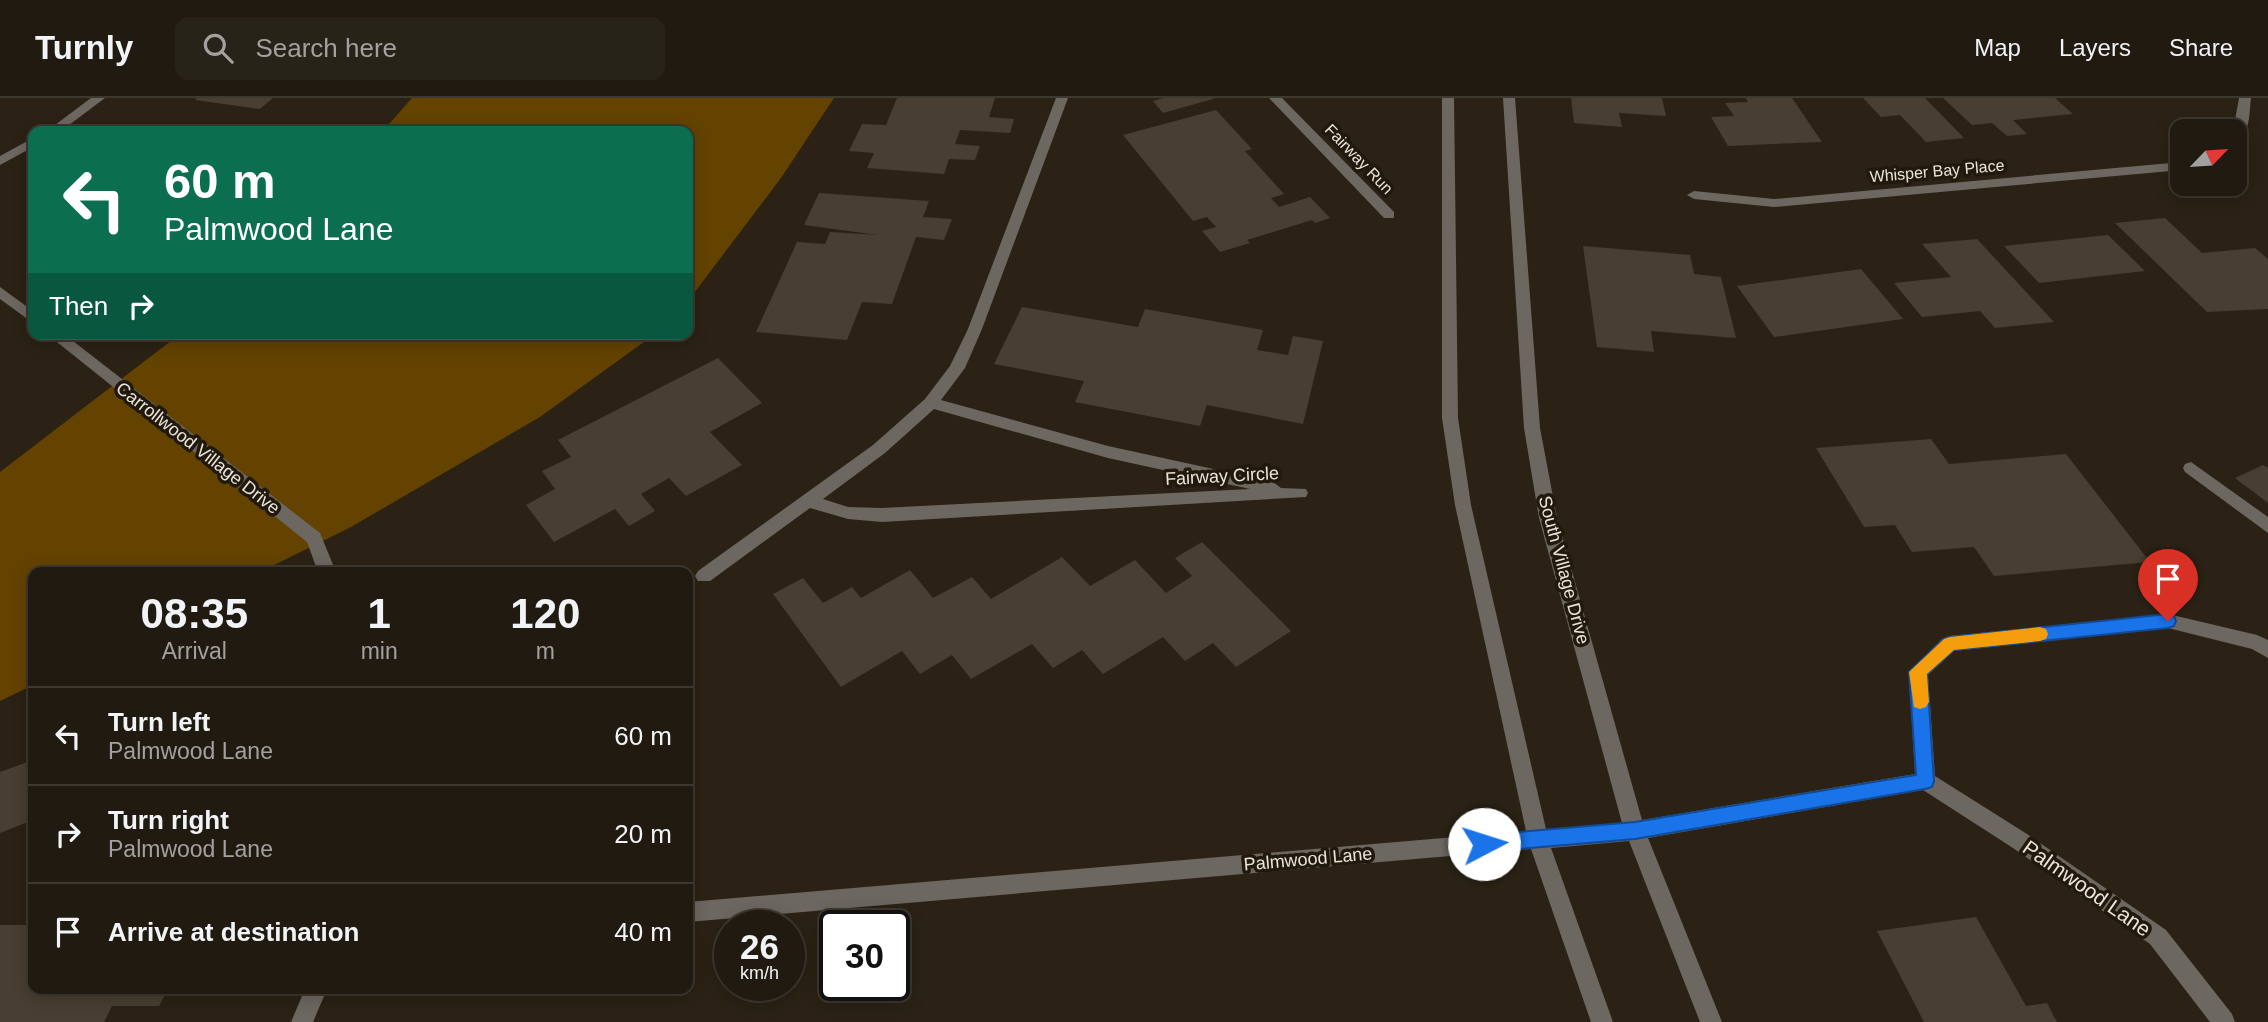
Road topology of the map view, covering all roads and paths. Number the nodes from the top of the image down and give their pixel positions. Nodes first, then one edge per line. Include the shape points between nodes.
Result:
1 (99, 98) edge
2 (1062, 98) edge
3 (1276, 98) edge
4 (1448, 98) edge
5 (1509, 98) edge
6 (2245, 98) edge
7 (2242, 119) edge
8 (60, 126) edge
9 (28, 145) edge
10 (0, 160) edge
11 (2170, 167) edge
12 (1694, 195) dead end
13 (1389, 215) dead end
14 (0, 292) edge
15 (28, 314) edge
16 (62, 340) edge
17 (930, 403) junction
18 (2192, 468) dead end
19 (809, 501) junction
20 (2268, 526) edge
21 (325, 567) edge
22 (704, 576) dead end
23 (2268, 650) edge
24 (1925, 781) junction
25 (1635, 831) junction
26 (1538, 839) junction
27 (693, 912) edge
28 (314, 994) edge
29 (302, 1022) edge
30 (1602, 1022) edge
31 (1711, 1022) edge
32 (2224, 1022) edge

1 - 8 street
2 - 17 street via 966,350
3 - 13 street, Fairway Run
4 - 26 street via 1450,418 1463,505
5 - 25 street, South Village Drive via 1532,428 1549,518
6 - 7 street
9 - 10 street
11 - 12 street, Whisper Bay Place via 1774,202
14 - 15 street
16 - 21 street, Carrollwood Village Drive via 314,538
17 - 19 street
17 - 19 street, Fairway Circle via 1108,452 1300,493 882,515 848,513
18 - 20 street
19 - 22 street
23 - 24 street via 2257,643 2168,621 1950,643 1918,672
24 - 25 street, Palmwood Lane
24 - 32 street, Palmwood Lane via 2158,937
25 - 26 street, Palmwood Lane
25 - 31 street, South Village Drive
26 - 27 street, Palmwood Lane
26 - 30 street
28 - 29 street

